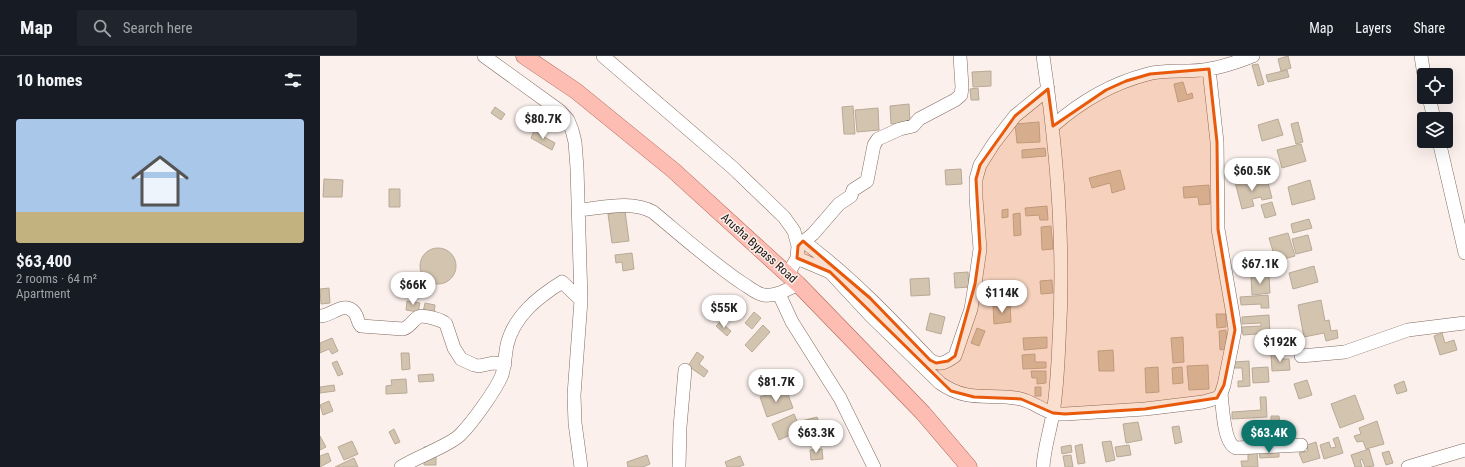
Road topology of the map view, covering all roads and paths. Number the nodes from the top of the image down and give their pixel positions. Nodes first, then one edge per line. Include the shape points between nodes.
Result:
1 (484, 56) edge
2 (524, 56) edge
3 (603, 56) edge
4 (960, 56) edge
5 (1043, 56) edge
6 (1253, 56) edge
7 (1425, 57) edge
8 (1424, 68) edge
9 (1209, 69) junction
10 (1048, 90) junction
11 (1053, 126) junction
12 (1441, 148) edge
13 (578, 210) junction
14 (799, 249) junction
15 (1465, 253) edge
16 (793, 279) junction
17 (779, 294) junction
18 (580, 300) junction
19 (320, 316) edge
20 (1465, 323) edge
21 (1301, 356) dead end
22 (504, 364) junction
23 (685, 370) dead end
24 (1221, 394) junction
25 (1053, 413) junction
26 (1301, 445) dead end
27 (1465, 450) edge
28 (401, 467) edge
29 (581, 467) edge
30 (679, 467) edge
31 (874, 467) edge
32 (969, 467) edge
33 (1043, 467) edge
34 (1408, 467) edge

1 - 13 street via 560,111 568,120 575,142
2 - 16 main road, Arusha Bypass Road via 576,91 673,170
3 - 14 street via 732,167 784,218 794,231
4 - 14 street via 961,95 919,119 913,126 878,138 874,145 867,181 839,204
5 - 10 street
6 - 9 street
7 - 8 street
9 - 11 street via 1150,74 1126,82 1106,90 1066,114
9 - 24 street via 1218,142 1218,229 1234,330
10 - 11 street
10 - 14 street via 1015,116 980,165 976,179 976,198 980,249 971,309 957,350 948,361 936,363 930,360 828,259
11 - 25 street via 1061,285 1060,339
12 - 15 street
13 - 17 street via 632,205 644,208 653,212 752,290 762,295
13 - 18 street
14 - 16 street
14 - 25 street via 830,272 871,316 951,391 974,397 1021,399
16 - 17 street
16 - 32 main road, Arusha Bypass Road via 923,413
17 - 31 street via 792,322 840,398
18 - 22 street via 562,282 536,300 512,330
18 - 29 street via 574,395
19 - 22 street via 346,308 355,313 361,326 403,329 421,316 441,320 446,324 454,348 461,359 479,366
20 - 21 street via 1408,330 1345,352
22 - 28 street via 496,387 453,441
23 - 30 street
24 - 25 street via 1212,400 1145,409
24 - 26 street via 1227,438 1232,447
25 - 33 street
27 - 34 street

